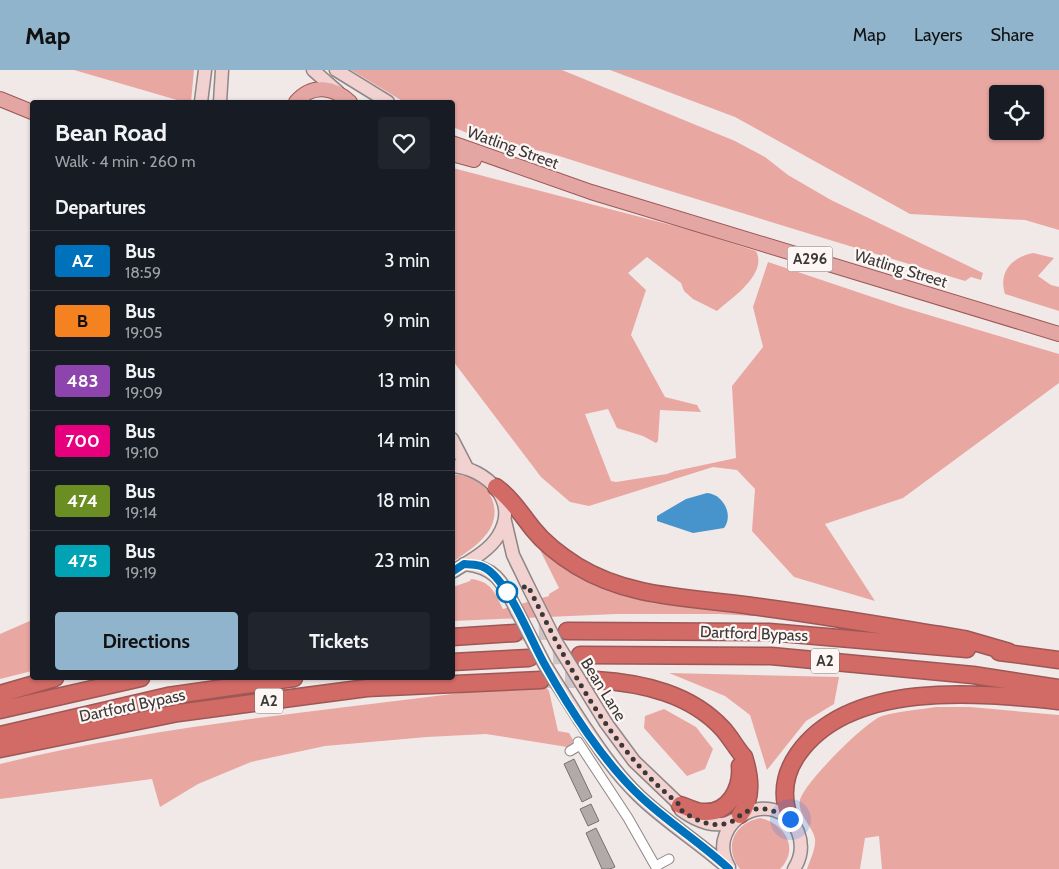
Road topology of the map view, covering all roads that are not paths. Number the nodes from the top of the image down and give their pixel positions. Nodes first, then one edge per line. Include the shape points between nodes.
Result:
1 (205, 70) edge
2 (222, 70) edge
3 (313, 70) edge
4 (336, 70) edge
5 (339, 92) junction
6 (0, 98) edge
7 (202, 100) edge
8 (220, 100) edge
9 (298, 100) edge
10 (348, 100) edge
11 (357, 100) edge
12 (385, 100) edge
13 (30, 111) edge
14 (455, 136) edge
15 (455, 144) edge
16 (455, 155) edge
17 (562, 183) junction
18 (1059, 334) edge
19 (455, 445) edge
20 (455, 466) edge
21 (467, 468) junction
22 (496, 487) junction
23 (505, 516) junction
24 (464, 564) junction
25 (455, 570) edge
26 (568, 631) tunnel mouth
27 (515, 633) tunnel mouth
28 (455, 637) edge
29 (1009, 652) junction
30 (580, 655) tunnel mouth
31 (529, 658) tunnel mouth
32 (1059, 660) edge
33 (455, 662) edge
34 (48, 680) edge
35 (132, 680) edge
36 (280, 680) edge
37 (541, 680) tunnel mouth
38 (596, 680) tunnel mouth
39 (1059, 688) edge
40 (0, 694) edge
41 (1059, 701) edge
42 (0, 710) edge
43 (0, 735) edge
44 (0, 749) edge
45 (738, 750) junction
46 (570, 751) dead end
47 (680, 805) junction
48 (737, 818) junction
49 (790, 819) junction
50 (669, 859) dead end
51 (656, 868) edge
52 (730, 869) edge
53 (794, 869) edge

1 - 7 main road
2 - 8 main road
3 - 5 main road
4 - 12 main road
5 - 9 main road via 317,89
5 - 10 main road
5 - 11 main road
6 - 13 main road
14 - 17 main road via 544,169
15 - 17 main road, Watling Street / A296
16 - 17 main road, Watling Street / A296
17 - 18 main road, Watling Street / A296
19 - 21 main road
20 - 21 main road
21 - 22 main road via 486,476
22 - 23 main road, Bean Lane
22 - 29 highway via 509,497 540,538 591,574 625,588 655,595 940,634
23 - 24 main road via 502,530 492,544
23 - 47 main road, Bean Lane, bridge via 513,555 556,642 606,723 639,766
24 - 25 main road
24 - 52 main road, bridge via 482,566 502,583 545,665 600,752 639,796
26 - 29 highway, Dartford Bypass / A2 via 769,632
27 - 28 highway
29 - 32 highway, Dartford Bypass / A2
30 - 39 highway, Dartford Bypass / A2 via 771,656 973,675
31 - 33 highway
34 - 40 highway
35 - 42 highway, Dartford Bypass
36 - 43 highway, Dartford Bypass / A2 via 168,696
37 - 44 highway, A2 via 367,688 178,713
38 - 45 highway via 646,687 682,699 716,722
41 - 49 highway via 981,695 926,696 886,702 847,716 807,744 789,768 785,797
45 - 47 highway via 740,780 728,804 704,812
45 - 48 highway via 744,757 749,780 747,805
46 - 51 street via 579,743
47 - 48 main road, Bean Lane via 685,813 704,822 725,824
48 - 49 main road, Bean Lane via 762,809 778,812
48 - 52 main road via 724,841 724,857
49 - 53 main road via 801,845
50 - 51 street

